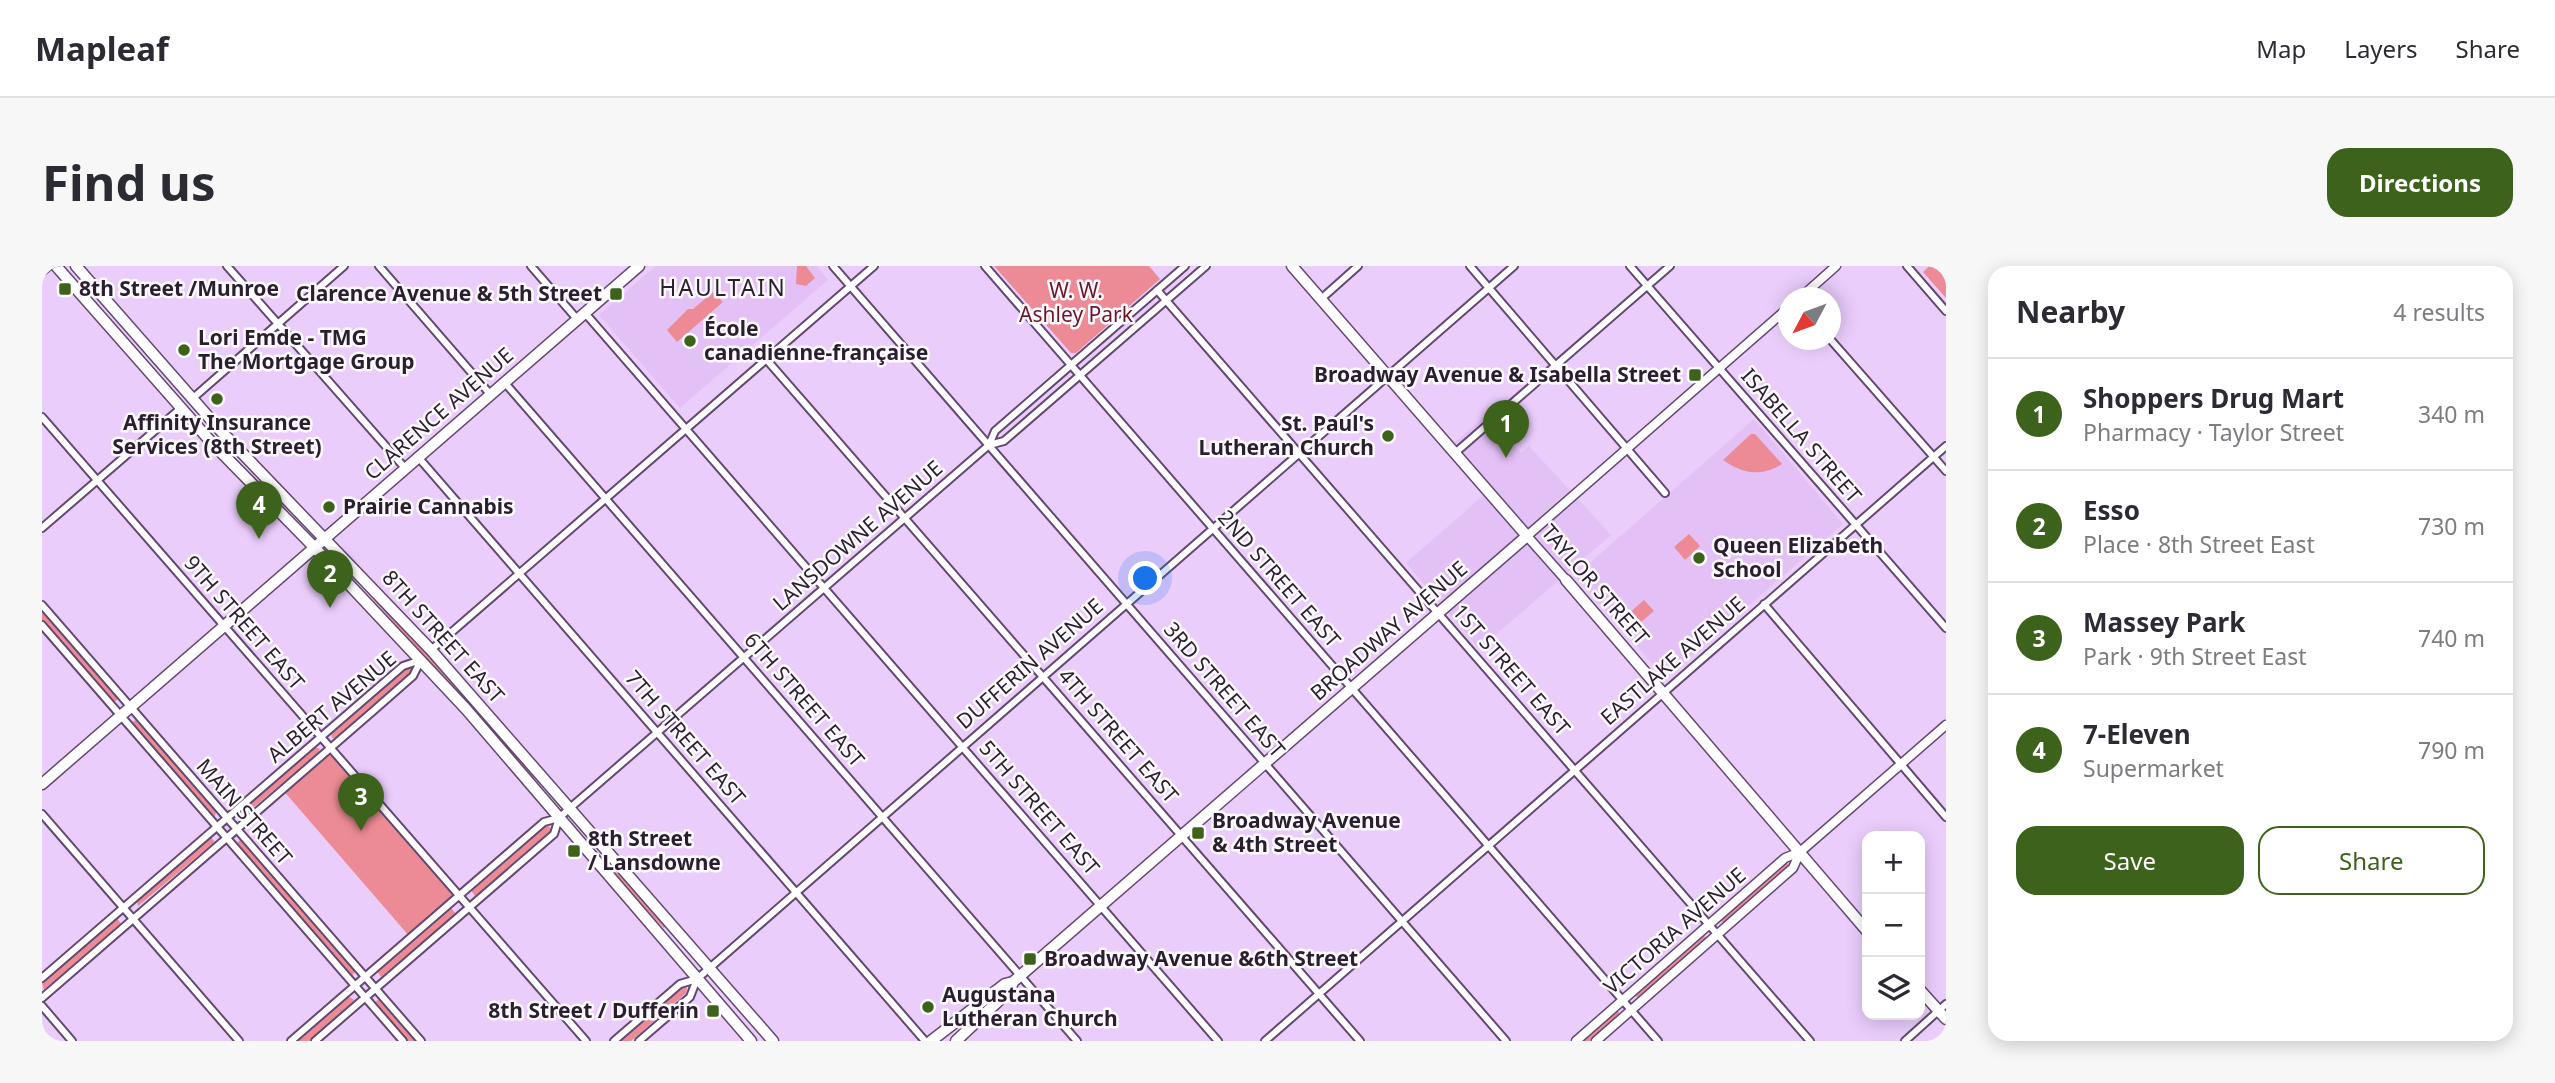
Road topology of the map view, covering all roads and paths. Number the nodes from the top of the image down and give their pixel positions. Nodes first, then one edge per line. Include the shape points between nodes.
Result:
1 (49, 266) edge
2 (56, 266) edge
3 (76, 266) edge
4 (227, 266) edge
5 (344, 266) edge
6 (379, 266) edge
7 (531, 266) edge
8 (639, 266) edge
9 (834, 266) edge
10 (874, 266) edge
11 (985, 266) edge
12 (1185, 266) edge
13 (1206, 266) edge
14 (1292, 266) edge
15 (1358, 266) edge
16 (1470, 266) edge
17 (1514, 266) edge
18 (1630, 266) edge
19 (1670, 266) edge
20 (1836, 266) edge
21 (1907, 266) edge
22 (42, 272) edge
23 (850, 286) junction
24 (1648, 286) junction
25 (1489, 287) junction
26 (1812, 287) edge
27 (1157, 290) junction
28 (1321, 299) junction
29 (1167, 300) junction
30 (1946, 311) edge
31 (581, 316) junction
32 (1778, 316) edge
33 (277, 324) junction
34 (1840, 350) edge
35 (766, 359) junction
36 (1071, 364) junction
37 (1556, 366) junction
38 (1719, 368) junction
39 (1080, 375) junction
40 (1389, 377) junction
41 (505, 383) junction
42 (491, 394) junction
43 (192, 399) junction
44 (181, 408) junction
45 (42, 417) edge
46 (686, 428) junction
47 (989, 445) junction
48 (1946, 446) edge
49 (1626, 448) junction
50 (1299, 453) junction
51 (1455, 453) junction
52 (418, 457) junction
53 (1934, 457) junction
54 (405, 468) junction
55 (1946, 471) edge
56 (97, 480) junction
57 (1665, 493) dead end
58 (605, 498) junction
59 (905, 517) junction
60 (1856, 525) junction
61 (42, 528) edge
62 (1213, 529) junction
63 (1527, 536) junction
64 (325, 538) junction
65 (314, 547) junction
66 (519, 572) junction
67 (1566, 580) joint
68 (825, 587) junction
69 (1127, 603) junction
70 (1764, 604) junction
71 (42, 605) edge
72 (1439, 613) junction
73 (42, 625) edge
74 (224, 625) junction
75 (1946, 628) edge
76 (431, 650) junction
77 (744, 658) junction
78 (421, 660) junction
79 (1043, 676) junction
80 (1352, 688) junction
81 (1664, 694) junction
82 (131, 707) junction
83 (121, 716) junction
84 (1946, 725) edge
85 (657, 733) junction
86 (321, 737) junction
87 (963, 746) junction
88 (330, 748) junction
89 (1265, 764) junction
90 (1901, 765) junction
91 (1575, 771) junction
92 (42, 784) edge
93 (570, 808) junction
94 (42, 814) edge
95 (881, 817) junction
96 (1946, 817) edge
97 (227, 818) junction
98 (559, 818) junction
99 (217, 827) junction
100 (236, 829) junction
101 (1182, 835) junction
102 (227, 837) junction
103 (1489, 846) junction
104 (1800, 852) junction
105 (795, 892) junction
106 (459, 895) junction
107 (1101, 906) junction
108 (469, 907) junction
109 (124, 908) junction
110 (133, 919) junction
111 (1403, 921) junction
112 (1709, 924) junction
113 (1862, 925) edge
114 (1718, 933) junction
115 (709, 968) junction
116 (365, 976) junction
117 (42, 978) edge
118 (696, 979) junction
119 (1016, 979) junction
120 (355, 985) junction
121 (376, 988) junction
122 (1320, 994) junction
123 (1925, 994) edge
124 (42, 998) edge
125 (365, 998) junction
126 (1623, 999) junction
127 (42, 1006) edge
128 (1942, 1007) edge
129 (1631, 1010) junction
130 (1946, 1019) edge
131 (72, 1041) edge
132 (239, 1041) edge
133 (291, 1041) edge
134 (315, 1041) edge
135 (402, 1041) edge
136 (421, 1041) edge
137 (586, 1041) edge
138 (614, 1041) edge
139 (639, 1041) edge
140 (751, 1041) edge
141 (773, 1041) edge
142 (928, 1041) edge
143 (956, 1041) edge
144 (1077, 1041) edge
145 (1218, 1041) edge
146 (1265, 1041) edge
147 (1360, 1041) edge
148 (1506, 1041) edge
149 (1576, 1041) edge
150 (1595, 1041) edge
151 (1658, 1041) edge
152 (1810, 1041) edge
153 (1905, 1041) edge

1 - 22 street
2 - 44 main road, 8TH STREET EAST
3 - 43 main road, 8TH STREET EAST
4 - 33 street
5 - 33 street
6 - 42 street
7 - 31 street, 5TH STREET EAST
8 - 31 main road, CLARENCE AVENUE
9 - 23 street, 3RD STREET EAST
10 - 23 street
11 - 36 street, 2ND STREET EAST
12 - 27 street, LANSDOWNE AVENUE
13 - 29 street, LANSDOWNE AVENUE
14 - 28 main road, TAYLOR STREET
15 - 28 street
16 - 25 street
17 - 25 street, DUFFERIN AVENUE
18 - 24 street, ISABELLA STREET
19 - 24 street
20 - 26 street
21 - 30 street
23 - 35 street
23 - 47 street, 3RD STREET EAST
24 - 37 street
24 - 38 street, ISABELLA STREET
25 - 37 street
25 - 40 street, DUFFERIN AVENUE
27 - 29 street, 1ST STREET EAST
27 - 36 street, LANSDOWNE AVENUE
28 - 40 main road, TAYLOR STREET
29 - 39 street, LANSDOWNE AVENUE
29 - 50 street, 1ST STREET EAST
31 - 41 main road, CLARENCE AVENUE
31 - 46 street, 5TH STREET EAST
32 - 38 street, BROADWAY AVENUE
33 - 43 street
33 - 54 street
34 - 53 street
35 - 46 street
35 - 59 street, 4TH STREET EAST
36 - 39 street, 2ND STREET EAST
36 - 47 street, LANSDOWNE AVENUE via 995,430
37 - 49 street
37 - 51 street
38 - 49 street, BROADWAY AVENUE
38 - 60 street, ISABELLA STREET
39 - 47 street, LANSDOWNE AVENUE via 1004,441
39 - 62 street, 2ND STREET EAST
40 - 50 street, DUFFERIN AVENUE
40 - 51 main road, TAYLOR STREET
41 - 42 main road, CLARENCE AVENUE
41 - 58 street, 6TH STREET EAST
42 - 52 main road, CLARENCE AVENUE
43 - 64 main road, 8TH STREET EAST
44 - 56 street
44 - 65 main road, 8TH STREET EAST
45 - 56 street, 9TH STREET EAST
46 - 58 street
46 - 68 street, 5TH STREET EAST
47 - 59 street, LANSDOWNE AVENUE
47 - 69 street, 3RD STREET EAST
48 - 53 street, EASTLAKE AVENUE
49 - 57 street
49 - 63 street, BROADWAY AVENUE
50 - 62 street, DUFFERIN AVENUE
50 - 72 street, 1ST STREET EAST
51 - 63 main road, TAYLOR STREET
52 - 54 main road, CLARENCE AVENUE
52 - 66 street, 7TH STREET EAST
53 - 55 street
53 - 60 street, EASTLAKE AVENUE
54 - 64 main road, CLARENCE AVENUE
56 - 61 street
56 - 74 street, 9TH STREET EAST
58 - 66 street
58 - 77 street, 6TH STREET EAST
59 - 68 street, LANSDOWNE AVENUE
59 - 79 street, 4TH STREET EAST
60 - 70 street, EASTLAKE AVENUE
60 - 75 street, ISABELLA STREET
62 - 69 street, DUFFERIN AVENUE
62 - 80 street, 2ND STREET EAST
63 - 67 street, TAYLOR STREET
63 - 72 main road, BROADWAY AVENUE
64 - 65 main road, CLARENCE AVENUE
64 - 76 main road, 8TH STREET EAST
65 - 74 main road, CLARENCE AVENUE
65 - 78 main road, 8TH STREET EAST
66 - 76 street
66 - 85 street, 7TH STREET EAST
67 - 81 main road, TAYLOR STREET
68 - 77 street, LANSDOWNE AVENUE
68 - 87 street, 5TH STREET EAST
69 - 79 street, DUFFERIN AVENUE
69 - 89 street, 3RD STREET EAST
70 - 81 street, EASTLAKE AVENUE
70 - 90 street
71 - 82 street, MAIN STREET
72 - 80 main road, BROADWAY AVENUE
72 - 91 street, 1ST STREET EAST
73 - 83 street, MAIN STREET
74 - 82 main road, CLARENCE AVENUE
74 - 86 street, 9TH STREET EAST
76 - 93 main road, 8TH STREET EAST
77 - 85 street, LANSDOWNE AVENUE
77 - 95 street, 6TH STREET EAST
78 - 86 street, ALBERT AVENUE via 403,666
78 - 88 street, ALBERT AVENUE via 413,676
78 - 98 main road, 8TH STREET EAST
79 - 87 street, DUFFERIN AVENUE
79 - 101 street, 4TH STREET EAST
80 - 89 main road, BROADWAY AVENUE
80 - 103 street, 2ND STREET EAST
81 - 91 street, EASTLAKE AVENUE
81 - 104 main road, TAYLOR STREET
82 - 83 main road, CLARENCE AVENUE
82 - 97 street, MAIN STREET
83 - 92 main road, CLARENCE AVENUE
83 - 99 street, MAIN STREET
84 - 90 street, VICTORIA AVENUE
85 - 93 street, LANSDOWNE AVENUE
85 - 105 street, 7TH STREET EAST
86 - 88 street, 9TH STREET EAST
86 - 97 street, ALBERT AVENUE
87 - 95 street, DUFFERIN AVENUE
87 - 107 street, 5TH STREET EAST
88 - 100 street, ALBERT AVENUE
88 - 106 street, 9TH STREET EAST
89 - 101 main road, BROADWAY AVENUE
89 - 111 street, 3RD STREET EAST
90 - 96 street
90 - 104 street, VICTORIA AVENUE
91 - 103 street, EASTLAKE AVENUE
91 - 112 street, 1ST STREET EAST
93 - 98 street, LANSDOWNE AVENUE
93 - 115 main road, 8TH STREET EAST
94 - 109 street
95 - 105 street, DUFFERIN AVENUE
95 - 119 street, 6TH STREET EAST
97 - 99 street, ALBERT AVENUE
97 - 100 street, MAIN STREET
98 - 106 street, LANSDOWNE AVENUE via 544,822
98 - 108 street, LANSDOWNE AVENUE via 554,834
98 - 118 main road, 8TH STREET EAST
99 - 102 street, MAIN STREET
99 - 109 street, ALBERT AVENUE
100 - 102 street, ALBERT AVENUE
100 - 116 street, MAIN STREET
101 - 107 main road, BROADWAY AVENUE
101 - 122 street, 4TH STREET EAST
102 - 110 street, ALBERT AVENUE
102 - 120 street, MAIN STREET
103 - 111 street, EASTLAKE AVENUE
103 - 126 street, 2ND STREET EAST
104 - 112 street, VICTORIA AVENUE via 1785,858
104 - 113 main road, TAYLOR STREET
104 - 114 street, VICTORIA AVENUE via 1793,868
105 - 115 street, DUFFERIN AVENUE
105 - 142 street, 7TH STREET EAST
106 - 108 street, 9TH STREET EAST
106 - 116 street, LANSDOWNE AVENUE
107 - 119 main road, BROADWAY AVENUE
107 - 145 street, 5TH STREET EAST
108 - 121 street, LANSDOWNE AVENUE
108 - 137 street, 9TH STREET EAST
109 - 110 street
109 - 117 street, ALBERT AVENUE
110 - 124 street, ALBERT AVENUE
110 - 132 street
111 - 122 street, EASTLAKE AVENUE
111 - 148 street, 3RD STREET EAST
112 - 114 street, 1ST STREET EAST
112 - 126 street, VICTORIA AVENUE
114 - 129 street, VICTORIA AVENUE
114 - 152 street, 1ST STREET EAST
115 - 118 street, DUFFERIN AVENUE
115 - 141 main road, 8TH STREET EAST
116 - 120 street, LANSDOWNE AVENUE
116 - 121 street, MAIN STREET
118 - 138 street, DUFFERIN AVENUE via 680,984
118 - 139 street, DUFFERIN AVENUE via 690,997
118 - 140 main road, 8TH STREET EAST
119 - 142 main road, BROADWAY AVENUE
119 - 143 main road, BROADWAY AVENUE
119 - 144 street, 6TH STREET EAST
120 - 125 street, MAIN STREET
120 - 133 street, LANSDOWNE AVENUE
121 - 125 street, LANSDOWNE AVENUE
121 - 136 street, MAIN STREET
122 - 146 street, EASTLAKE AVENUE
122 - 147 street, 4TH STREET EAST
123 - 128 main road
125 - 134 street, LANSDOWNE AVENUE
125 - 135 street, MAIN STREET
126 - 129 street, 2ND STREET EAST
126 - 149 street, VICTORIA AVENUE
127 - 131 street
128 - 130 main road
128 - 153 street
129 - 150 street, VICTORIA AVENUE
129 - 151 street, 2ND STREET EAST

